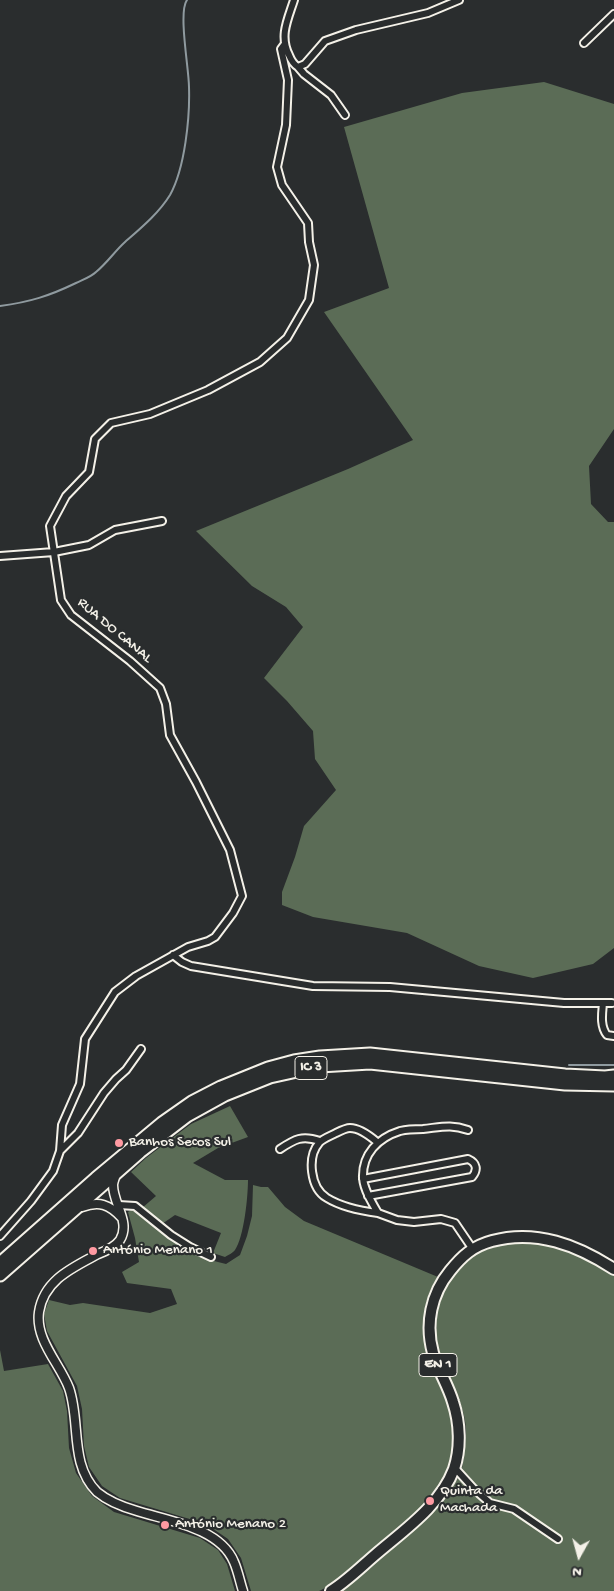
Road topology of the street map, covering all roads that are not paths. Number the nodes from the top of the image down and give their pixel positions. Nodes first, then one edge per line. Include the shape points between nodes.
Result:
1 (294, 0) edge
2 (459, 0) edge
3 (614, 14) edge
4 (584, 43) dead end
5 (284, 45) junction
6 (298, 67) junction
7 (345, 115) dead end
8 (162, 521) dead end
9 (54, 552) junction
10 (0, 556) edge
11 (173, 955) junction
12 (604, 1003) junction
13 (612, 1003) dead end
14 (614, 1036) edge
15 (141, 1049) dead end
16 (614, 1076) edge
17 (614, 1084) edge
18 (468, 1130) dead end
19 (320, 1141) junction
20 (377, 1142) junction
21 (280, 1149) dead end
22 (60, 1151) junction
23 (117, 1171) junction
24 (363, 1179) junction
25 (368, 1196) junction
26 (119, 1205) junction
27 (73, 1210) junction
28 (378, 1214) junction
29 (122, 1218) junction
30 (0, 1236) edge
31 (472, 1248) junction
32 (211, 1257) dead end
33 (2, 1259) edge
34 (614, 1268) edge
35 (0, 1275) edge
36 (454, 1467) junction
37 (558, 1539) dead end
38 (243, 1591) edge
39 (331, 1591) edge

1 - 5 street, RUA DO CANAL via 284,32
2 - 6 street via 428,13 325,41 305,64
3 - 4 street
5 - 6 street via 293,64
5 - 9 street, RUA DO CANAL via 281,49 288,80 286,125 277,167 282,185 308,223 314,265 310,300 287,338 260,362 208,390 150,414 111,423 95,439 88,472 66,496 50,526
6 - 7 street via 331,95
8 - 9 street via 115,530 89,545
9 - 10 street
9 - 11 street, RUA DO CANAL via 61,600 71,615 160,688 170,734 230,850 242,896 233,913 215,937
11 - 12 street via 191,966 313,986 390,987 564,1003
11 - 22 street, RUA DO CANAL via 115,992 85,1039 80,1084 62,1125
12 - 13 street
12 - 14 street via 604,1030 607,1035
15 - 22 street via 104,1093 78,1133
16 - 33 highway, IC 3 via 565,1075 370,1054 320,1056 268,1068 221,1087 176,1113
17 - 23 highway, IC 3 via 565,1084 370,1063 320,1066 270,1077 225,1095 188,1116
18 - 20 street via 455,1125 402,1131
19 - 20 street via 350,1128
19 - 21 street via 302,1138
19 - 28 street via 311,1166 318,1189 325,1197
20 - 24 street via 369,1153
22 - 30 street, RUA DO CANAL via 52,1172
23 - 26 street via 113,1184
23 - 27 highway, IC 3
24 - 25 street
24 - 25 street via 468,1159 476,1167 472,1177
25 - 28 street
26 - 29 street
26 - 32 street via 134,1206 171,1235
27 - 29 street via 97,1203 107,1206
27 - 35 highway, IC 3
28 - 31 street via 414,1222 441,1219 455,1223
29 - 38 street via 124,1224 120,1240 112,1248 59,1277 45,1293 39,1314 41,1335 69,1389 75,1410 82,1470 97,1491 117,1505 203,1532 223,1544 234,1561
31 - 34 main road, EN 1 via 510,1236 548,1238
31 - 36 main road, EN 1 via 438,1288 431,1318 433,1352 457,1417 459,1433
36 - 37 street via 490,1502 514,1509
36 - 39 main road, EN 1 via 433,1504

